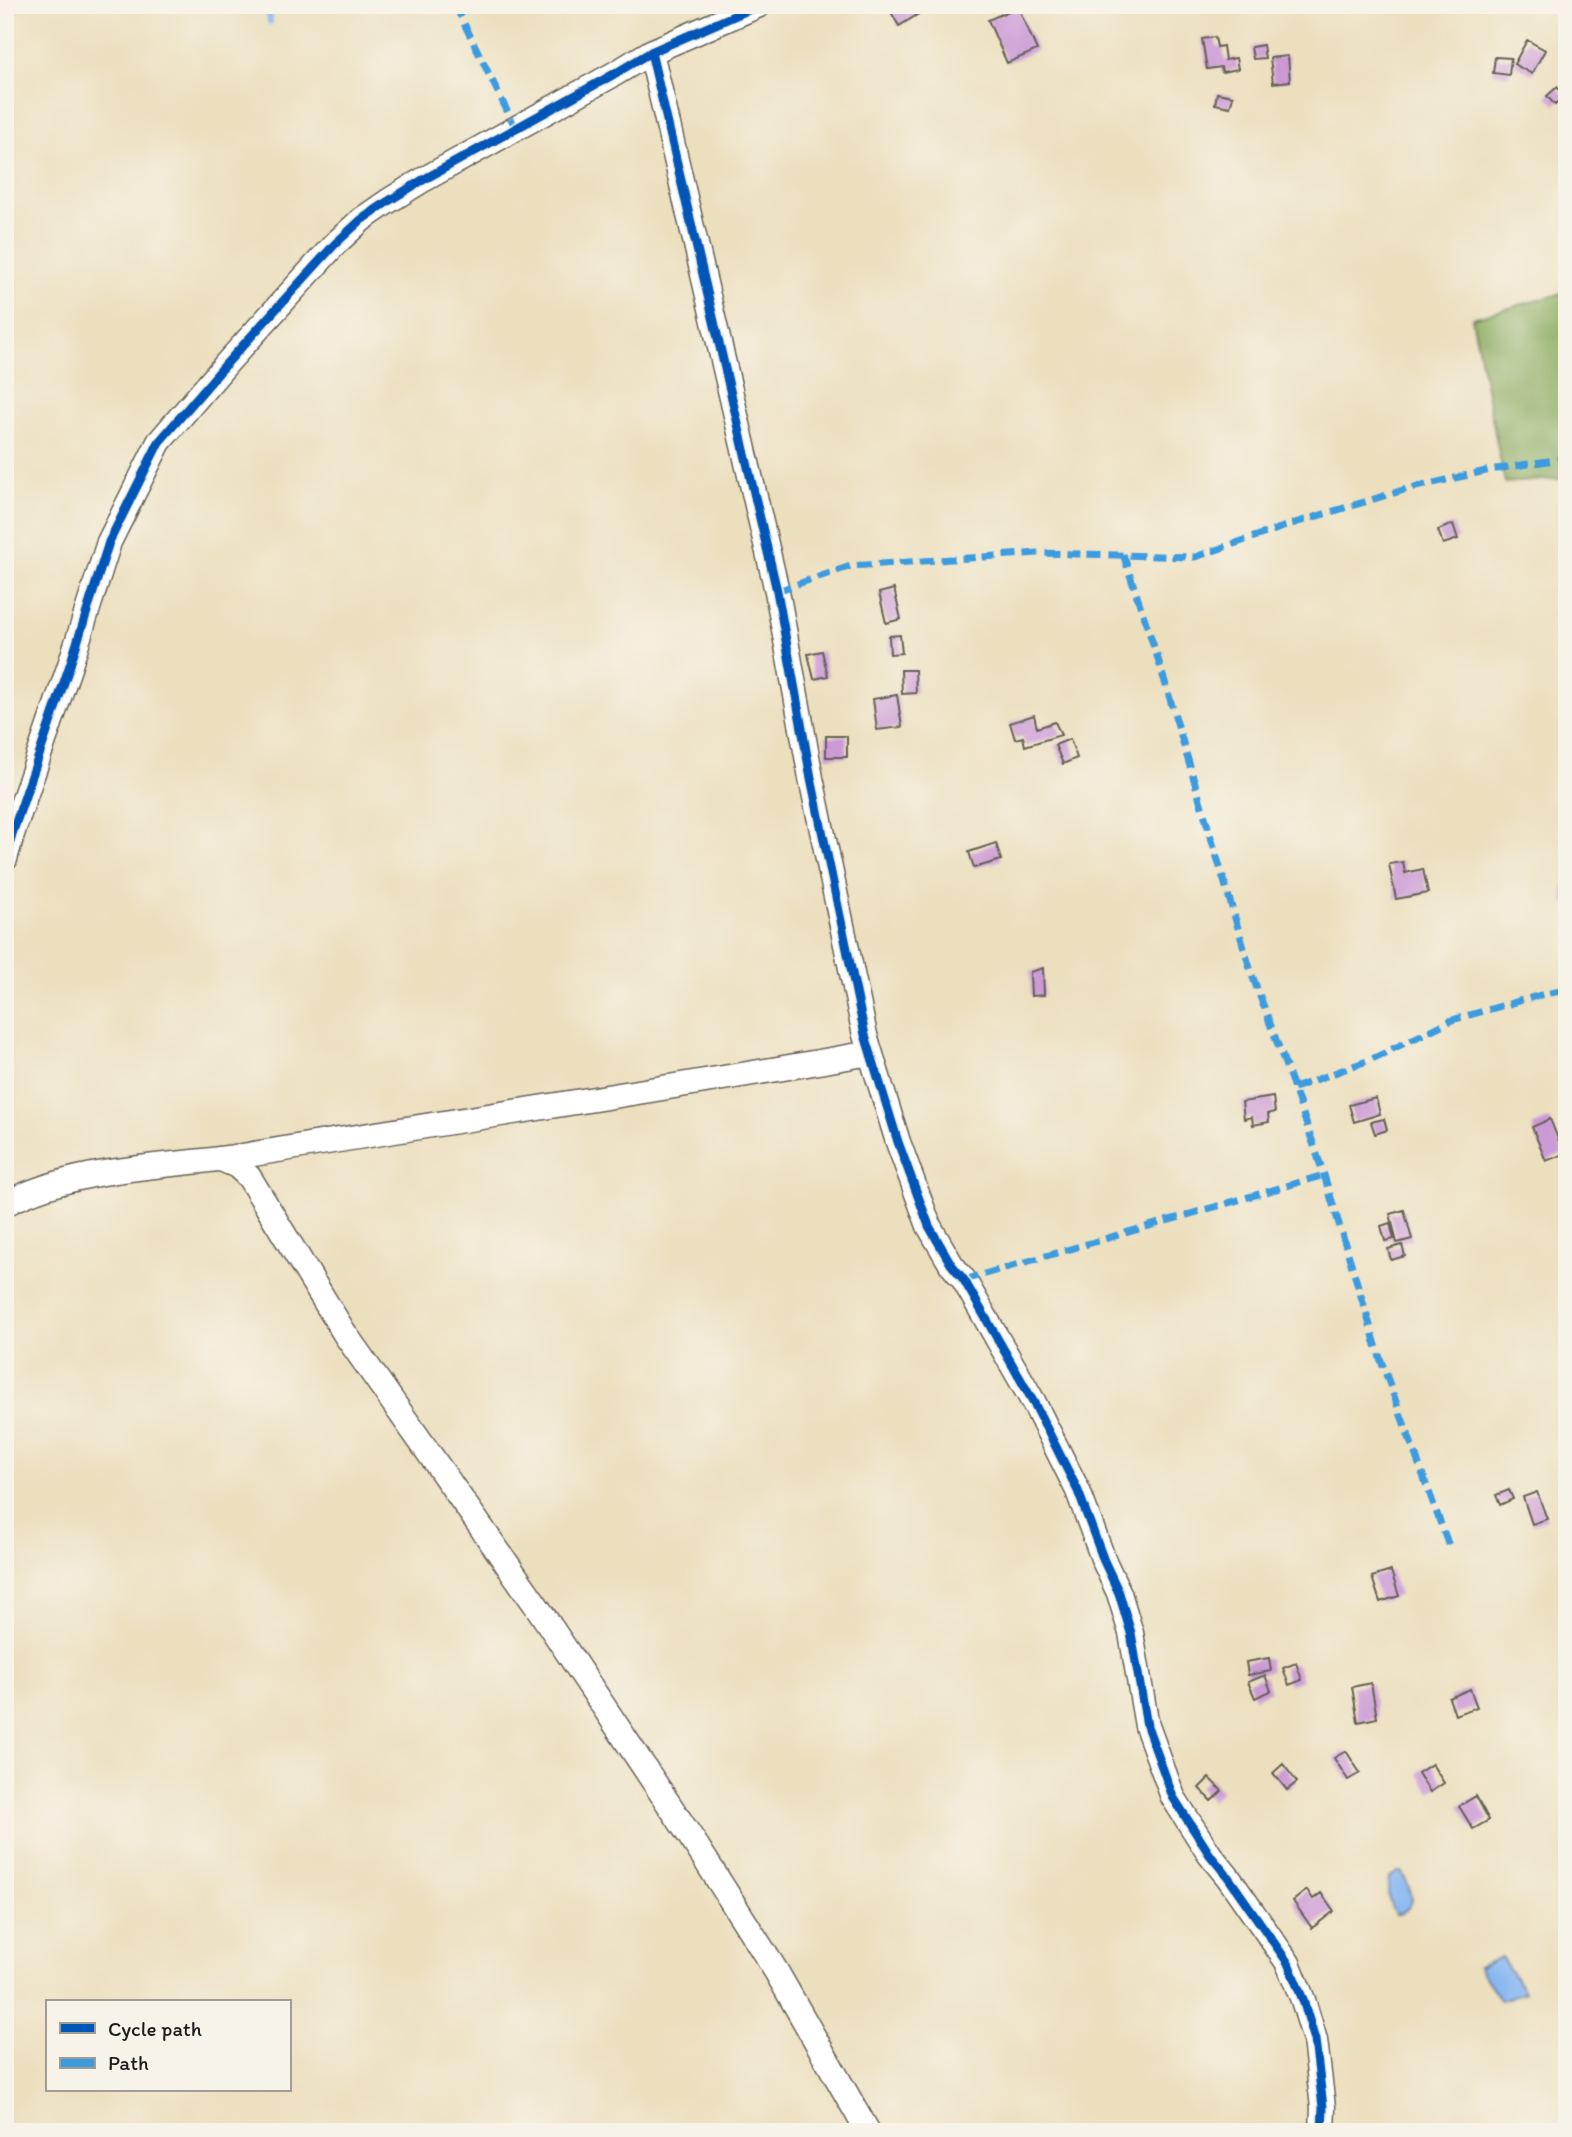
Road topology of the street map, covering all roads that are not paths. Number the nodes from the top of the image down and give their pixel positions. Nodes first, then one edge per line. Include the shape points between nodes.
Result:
1 (759, 5) edge
2 (651, 52) junction
3 (5, 859) edge
4 (870, 1053) junction
5 (221, 1159) junction
6 (5, 1204) edge
7 (868, 2132) edge
8 (1322, 2132) edge

1 - 2 street
2 - 3 street via 421,181 361,220 159,442 109,542
2 - 4 street via 777,591 811,778
4 - 5 street
4 - 8 street via 929,1226 1034,1403 1078,1491 1119,1593 1131,1633 1147,1726 1173,1797 1288,1963 1315,2040 1324,2107
5 - 6 street via 99,1173 57,1183
5 - 7 street via 249,1177 345,1334 538,1608 696,1845 776,1971

